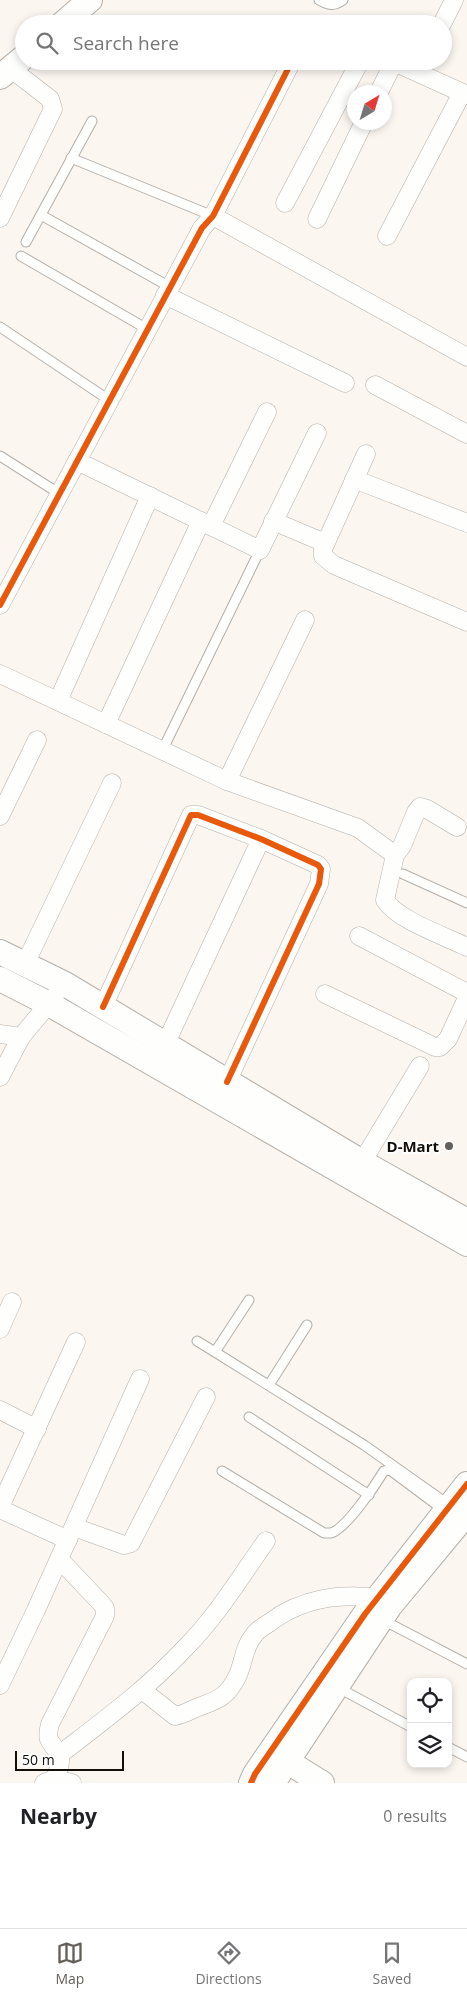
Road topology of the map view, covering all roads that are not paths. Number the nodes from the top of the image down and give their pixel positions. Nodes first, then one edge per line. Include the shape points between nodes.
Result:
1 (90, 0) edge
2 (319, 0) edge
3 (343, 0) edge
4 (454, 0) edge
5 (72, 15) edge
6 (446, 15) edge
7 (11, 68) edge
8 (287, 70) edge
9 (355, 70) edge
10 (389, 70) edge
11 (426, 70) edge
12 (382, 85) edge
13 (464, 94) edge
14 (92, 120) dead end
15 (360, 130) edge
16 (72, 158) junction
17 (285, 203) dead end
18 (41, 215) junction
19 (213, 216) junction
20 (0, 218) edge
21 (316, 219) dead end
22 (387, 236) dead end
23 (26, 242) dead end
24 (21, 256) dead end
25 (168, 291) junction
26 (0, 327) edge
27 (147, 329) junction
28 (467, 357) edge
29 (345, 383) dead end
30 (374, 385) dead end
31 (109, 400) junction
32 (267, 412) dead end
33 (317, 434) dead end
34 (467, 434) edge
35 (366, 454) dead end
36 (0, 456) edge
37 (77, 460) junction
38 (354, 479) junction
39 (60, 494) junction
40 (150, 496) junction
41 (273, 521) junction
42 (206, 524) junction
43 (467, 524) edge
44 (325, 542) junction
45 (260, 550) junction
46 (0, 605) edge
47 (305, 620) dead end
48 (467, 622) edge
49 (0, 674) edge
50 (58, 701) junction
51 (106, 724) junction
52 (36, 740) dead end
53 (162, 751) junction
54 (227, 781) junction
55 (112, 783) dead end
56 (0, 816) edge
57 (462, 829) edge
58 (261, 839) junction
59 (395, 855) junction
60 (403, 874) dead end
61 (467, 904) edge
62 (359, 936) dead end
63 (467, 947) edge
64 (0, 952) edge
65 (25, 964) junction
66 (0, 979) edge
67 (65, 984) junction
68 (467, 993) edge
69 (325, 994) dead end
70 (467, 998) edge
71 (49, 1004) junction
72 (103, 1007) junction
73 (0, 1034) edge
74 (21, 1037) junction
75 (165, 1044) junction
76 (420, 1066) dead end
77 (0, 1077) edge
78 (227, 1082) junction
79 (362, 1162) junction
80 (467, 1221) edge
81 (467, 1244) edge
82 (249, 1300) dead end
83 (12, 1302) dead end
84 (307, 1325) dead end
85 (0, 1329) edge
86 (197, 1341) dead end
87 (76, 1342) dead end
88 (215, 1352) junction
89 (140, 1379) dead end
90 (269, 1385) junction
91 (206, 1397) dead end
92 (0, 1410) edge
93 (249, 1417) dead end
94 (37, 1429) junction
95 (222, 1472) dead end
96 (467, 1484) edge
97 (369, 1495) junction
98 (0, 1508) edge
99 (454, 1510) edge
100 (71, 1533) junction
101 (266, 1540) dead end
102 (59, 1559) junction
103 (379, 1608) junction
104 (467, 1664) edge
105 (0, 1685) edge
106 (337, 1687) junction
107 (142, 1690) junction
108 (407, 1725) edge
109 (452, 1749) edge
110 (59, 1756) junction
111 (279, 1757) junction
112 (467, 1757) edge
113 (49, 1781) edge
114 (263, 1781) edge
115 (72, 1783) edge
116 (322, 1783) edge

1 - 5 street
2 - 3 lane via 335,5
4 - 6 street
7 - 20 street via 50,99 53,109
8 - 19 street
9 - 17 street
10 - 12 street
11 - 13 street
13 - 22 street
14 - 16 lane
15 - 21 street
16 - 18 lane
16 - 19 lane
18 - 23 lane
18 - 25 lane
19 - 25 street via 202,228
19 - 28 street
24 - 27 lane
25 - 27 street
25 - 29 street
26 - 31 lane
27 - 31 street
30 - 34 street
31 - 37 street
32 - 42 street
33 - 41 street
35 - 38 street
36 - 39 lane
37 - 39 street
37 - 40 street
38 - 43 street
38 - 44 street
39 - 46 street
40 - 42 street
40 - 50 street
41 - 44 street
41 - 45 street
42 - 45 street
42 - 51 street
44 - 48 street via 323,556 328,561
45 - 53 lane
47 - 54 street
49 - 50 street
50 - 51 street
51 - 53 street
52 - 56 street
53 - 54 street
54 - 59 street via 358,828
55 - 65 street
57 - 59 street via 420,807
58 - 72 street via 198,814 191,816
58 - 75 street
58 - 78 street via 318,865 322,876
59 - 63 street via 385,900 390,908
60 - 61 lane
62 - 68 street
64 - 65 street
65 - 67 street
66 - 71 street
67 - 71 street
67 - 72 street
69 - 70 street via 436,1047 448,1039
71 - 74 street
71 - 81 street
72 - 75 street
73 - 74 street
74 - 77 street
75 - 78 street
76 - 79 street
78 - 79 street
79 - 80 street
82 - 88 lane
83 - 85 street
84 - 90 lane
86 - 88 lane
87 - 94 street
88 - 90 lane
89 - 100 street
90 - 99 lane via 364,1445
91 - 100 street via 131,1542 124,1545
92 - 94 street
93 - 97 lane
94 - 98 street
95 - 97 lane via 324,1533 340,1528
96 - 99 street
97 - 99 lane via 384,1471 390,1470
98 - 100 street
99 - 103 street
100 - 102 street
101 - 107 street via 188,1646
102 - 105 street
102 - 110 street via 105,1608 105,1616 50,1724 50,1744
103 - 104 lane
103 - 106 street
103 - 107 street via 356,1595 327,1598 282,1613 254,1634 243,1653 237,1676 224,1695 216,1702 181,1715 174,1716
103 - 111 street
106 - 108 lane
106 - 111 street
107 - 110 street
109 - 112 lane
110 - 113 street via 60,1767
111 - 114 street
111 - 116 street
113 - 115 street

